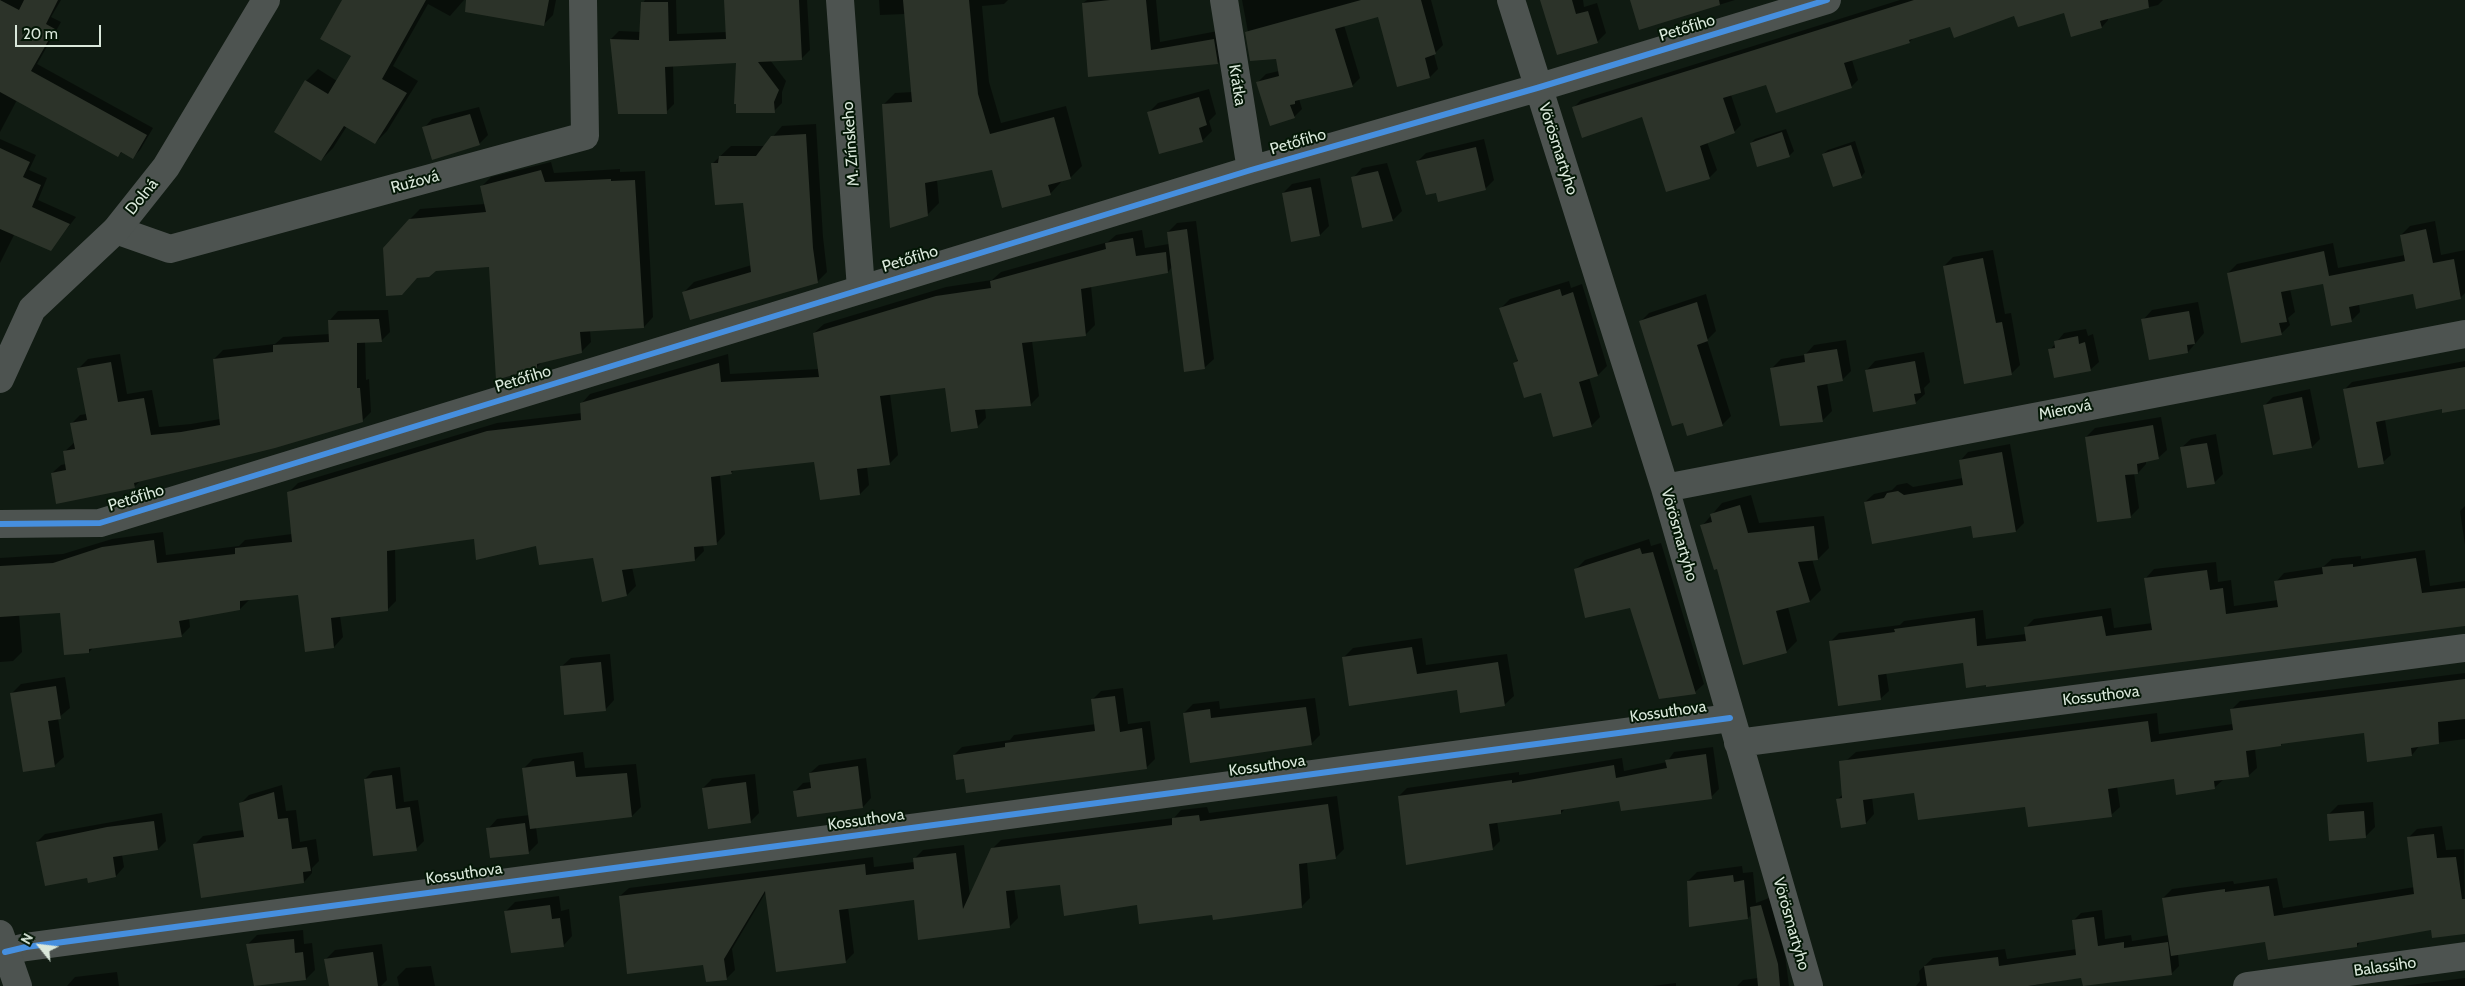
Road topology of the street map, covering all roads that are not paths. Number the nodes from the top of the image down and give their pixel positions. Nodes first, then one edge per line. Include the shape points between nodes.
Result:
1 (266, 0) edge
2 (583, 0) edge
3 (840, 0) edge
4 (1224, 0) edge
5 (1511, 0) edge
6 (1827, 0) edge
7 (1537, 88) junction
8 (1251, 170) junction
9 (116, 230) junction
10 (861, 289) junction
11 (2465, 334) edge
12 (0, 379) edge
13 (1665, 488) junction
14 (0, 524) edge
15 (2465, 648) edge
16 (1734, 730) junction
17 (2, 943) edge
18 (2465, 956) edge
19 (18, 986) edge
20 (1809, 986) edge
21 (2246, 986) edge

1 - 9 street, Dolná via 166,167
2 - 9 street, Ružová via 585,136 170,249
3 - 10 street, M. Zrínskeho
4 - 8 street, Krátka
5 - 7 street, Vörösmartyho
6 - 7 street, Petőfiho
7 - 8 street, Petőfiho
7 - 13 street, Vörösmartyho
8 - 10 street, Petőfiho
9 - 12 street, Dolná via 32,309
10 - 14 street, Petőfiho via 100,523
11 - 13 street, Mierová
13 - 16 street, Vörösmartyho
15 - 16 street, Kossuthova
16 - 17 street, Kossuthova via 26,947
16 - 20 street, Vörösmartyho
17 - 19 street
18 - 21 street, Balassiho

